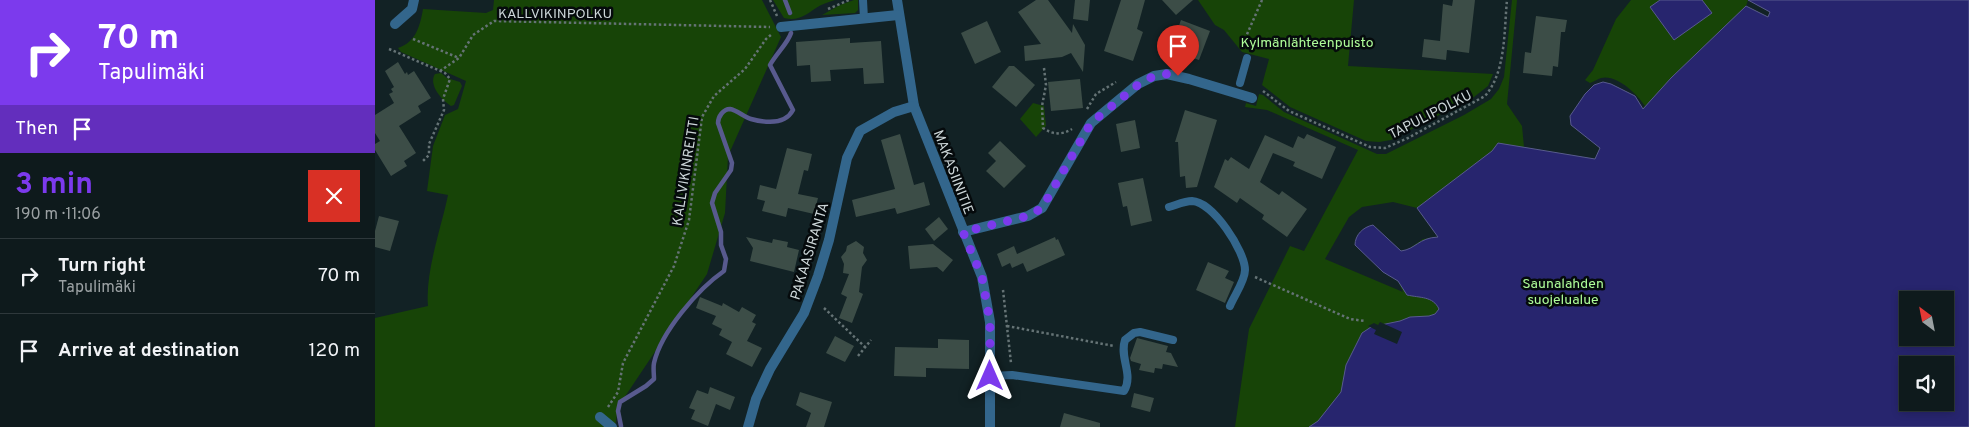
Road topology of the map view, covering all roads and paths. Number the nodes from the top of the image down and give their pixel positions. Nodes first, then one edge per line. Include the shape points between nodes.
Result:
1 (414, 0) edge
2 (770, 0) edge
3 (863, 0) edge
4 (897, 0) edge
5 (1262, 0) edge
6 (1507, 0) edge
7 (899, 15) junction
8 (864, 19) junction
9 (395, 24) dead end
10 (781, 27) junction
11 (413, 38) dead end
12 (389, 49) dead end
13 (1238, 54) dead end
14 (459, 58) junction
15 (1247, 58) dead end
16 (1044, 68) dead end
17 (440, 71) junction
18 (1117, 82) dead end
19 (1240, 83) joint
20 (1252, 98) dead end
21 (913, 106) junction
22 (1084, 112) dead end
23 (1073, 127) dead end
24 (423, 161) dead end
25 (1169, 207) dead end
26 (963, 232) junction
27 (1245, 272) junction
28 (1003, 290) dead end
29 (1230, 306) dead end
30 (824, 308) dead end
31 (1365, 321) dead end
32 (1007, 326) junction
33 (871, 340) dead end
34 (1173, 340) dead end
35 (1104, 344) dead end
36 (865, 347) junction
37 (858, 356) dead end
38 (1012, 375) junction
39 (990, 376) junction
40 (600, 418) joint
41 (612, 427) edge
42 (748, 427) edge
43 (990, 427) edge

1 - 9 street via 412,9
2 - 10 path
3 - 8 lane
4 - 7 street, MAKASIINITIE
5 - 13 path
6 - 19 path, TAPULIPOLKU via 1499,73 1494,86 1485,96 1385,148 1369,147 1289,111 1265,91
7 - 8 street
7 - 21 street, MAKASIINITIE
8 - 10 street
10 - 14 path, KALLVIKINPOLKU via 504,20 494,21 473,35
10 - 40 path, KALLVIKINREITTI via 766,38 745,69 707,106 702,117 689,220 674,266 623,363 618,392
11 - 14 path
12 - 17 path
14 - 17 path, KALLVIKINPOLKU
15 - 19 lane
16 - 23 path via 1043,128 1060,134
17 - 24 path via 449,79 443,100 444,110 429,144 429,155
18 - 22 path via 1096,94
20 - 26 street via 1167,74 1154,76 1139,84 1091,123 1042,208 1028,216
21 - 26 street, MAKASIINITIE
21 - 42 street, PAKAASIRANTA via 894,112 861,131 847,158 829,240 804,313 770,369
25 - 27 lane via 1192,201 1202,204 1229,234 1243,258
26 - 39 street, MAKASIINITIE via 982,277 990,322
27 - 29 lane
27 - 31 path via 1349,319
28 - 32 path
30 - 36 path
32 - 35 path
32 - 38 path
33 - 36 path
34 - 38 lane via 1140,332 1125,340 1122,349 1128,379 1124,391
36 - 37 path
38 - 39 lane
39 - 43 street, MAKASIINITIE
40 - 41 street

